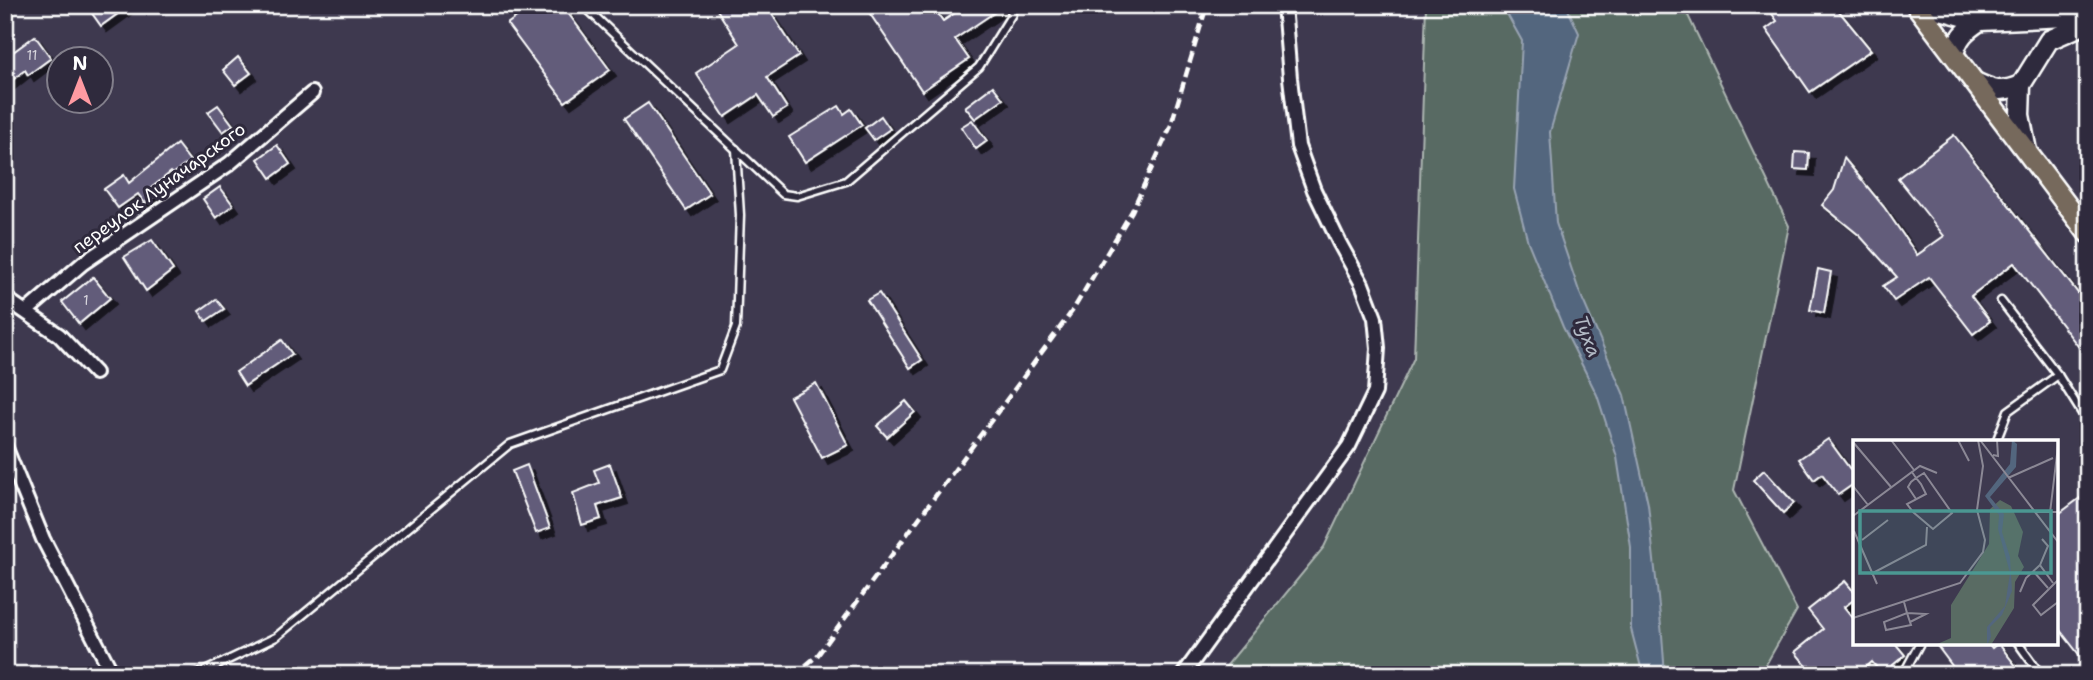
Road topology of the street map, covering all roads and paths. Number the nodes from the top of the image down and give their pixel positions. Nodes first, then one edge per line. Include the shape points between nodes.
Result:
1 (583, 5) edge
2 (1010, 5) edge
3 (1284, 5) edge
4 (1916, 5) edge
5 (1923, 5) edge
6 (2085, 15) edge
7 (2040, 19) junction
8 (1980, 21) junction
9 (2049, 40) junction
10 (1954, 55) junction
11 (1975, 82) junction
12 (2021, 85) junction
13 (312, 93) dead end
14 (736, 149) junction
15 (2027, 151) junction
16 (2088, 233) edge
17 (5, 298) edge
18 (2001, 301) dead end
19 (27, 311) junction
20 (95, 373) dead end
21 (2057, 375) junction
22 (2088, 424) edge
23 (1997, 440) edge
24 (5, 446) edge
25 (1919, 645) edge
26 (2019, 645) edge
27 (1908, 672) edge
28 (113, 675) edge
29 (189, 675) edge
30 (1183, 675) edge
31 (1898, 675) edge
32 (2041, 675) edge

1 - 14 lane
2 - 14 lane via 1012,14 979,67 846,181 797,196 783,194
3 - 30 street via 1298,146 1375,318 1375,392 1349,446
4 - 10 main road
5 - 8 street
6 - 7 street
6 - 9 street
7 - 8 street
7 - 9 street via 2046,22
8 - 10 street via 1965,30
9 - 12 street
10 - 11 main road
11 - 12 street via 1993,91
11 - 15 main road
12 - 15 street via 2020,115
13 - 19 street, переулок Луначарского via 229,164 83,264
14 - 29 lane via 740,215 736,327 720,370 510,444 276,637
15 - 16 main road
17 - 19 street
18 - 21 lane
19 - 20 street via 59,335
21 - 22 lane
21 - 23 lane via 2008,411
24 - 28 street via 43,539
25 - 27 lane
26 - 32 lane
27 - 31 lane

